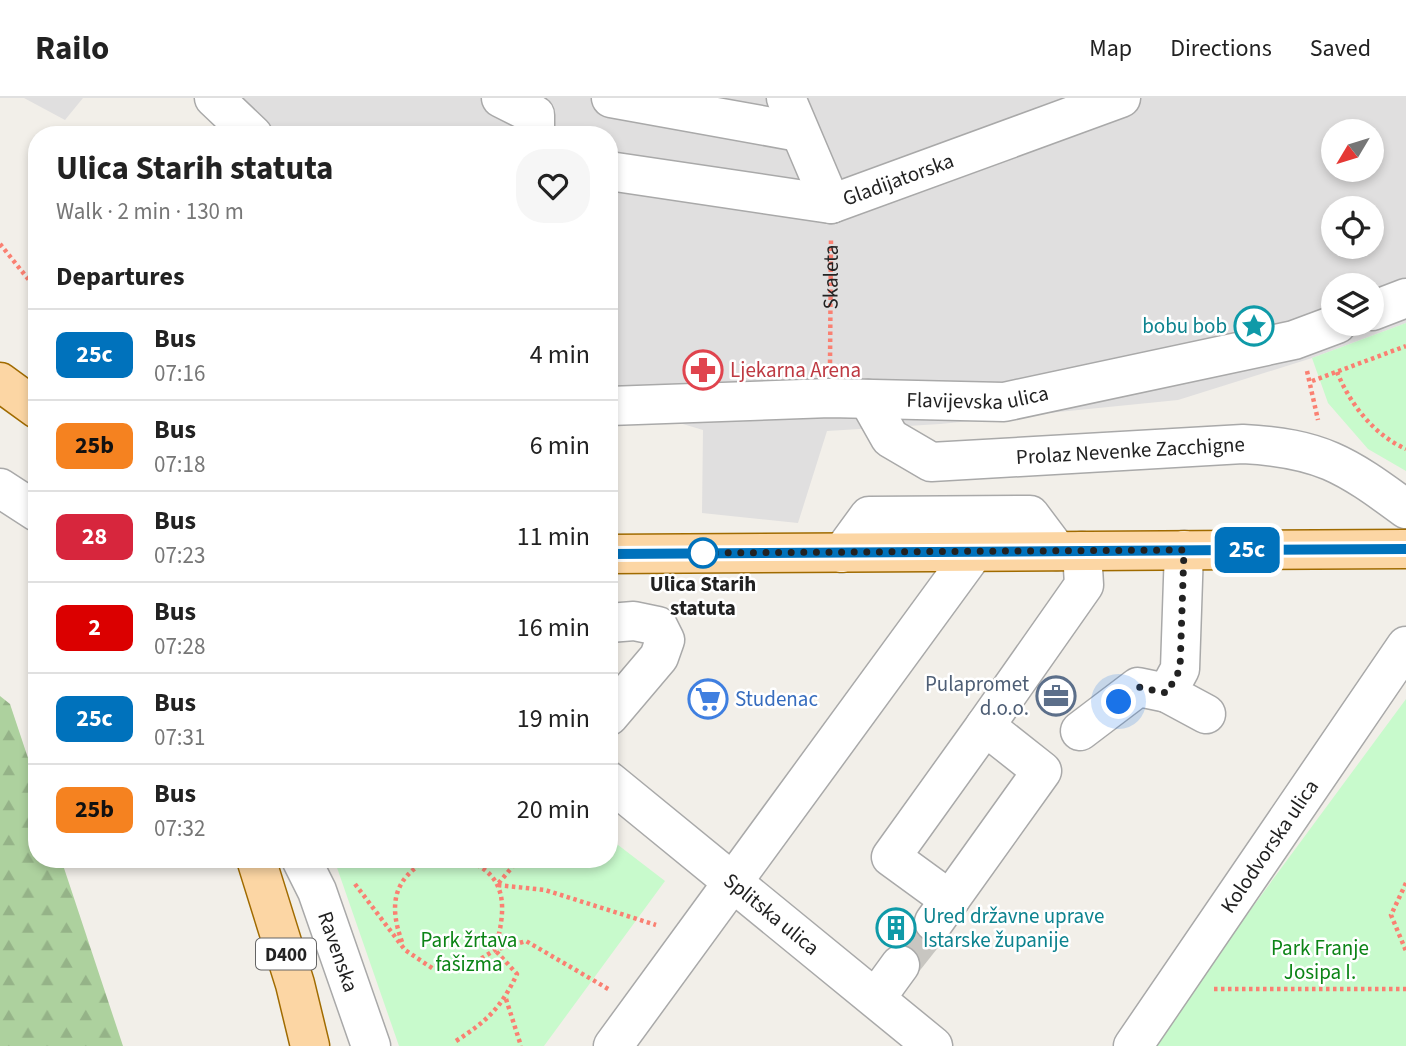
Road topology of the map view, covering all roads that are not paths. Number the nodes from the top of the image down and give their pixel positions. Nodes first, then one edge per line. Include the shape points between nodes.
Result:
1 (214, 98) edge
2 (501, 98) edge
3 (611, 98) edge
4 (1121, 98) edge
5 (1050, 110) edge
6 (792, 115) edge
7 (244, 126) edge
8 (536, 126) edge
9 (618, 172) edge
10 (831, 204) junction
11 (1406, 298) edge
12 (1384, 306) edge
13 (1321, 330) edge
14 (0, 382) edge
15 (868, 399) junction
16 (28, 402) edge
17 (618, 406) edge
18 (28, 481) edge
19 (0, 486) edge
20 (28, 506) edge
21 (1406, 509) edge
22 (1406, 549) edge
23 (1184, 550) junction
24 (1070, 551) junction
25 (842, 552) junction
26 (974, 552) junction
27 (618, 554) edge
28 (618, 622) edge
29 (1406, 646) edge
30 (1167, 693) junction
31 (618, 705) edge
32 (1206, 714) dead end
33 (985, 726) junction
34 (1080, 731) dead end
35 (618, 788) edge
36 (259, 868) edge
37 (309, 875) edge
38 (734, 881) junction
39 (900, 965) tunnel mouth
40 (876, 998) junction
41 (310, 1046) edge
42 (371, 1046) edge
43 (612, 1046) edge
44 (933, 1046) edge
45 (1133, 1046) edge

1 - 7 street
2 - 8 street via 535,115
3 - 6 street
4 - 5 street, Gladijatorska
5 - 10 street, Gladijatorska
6 - 10 street
9 - 10 street, Gladijatorska
11 - 12 street
13 - 15 street, Flavijevska ulica via 1294,340 1004,402
14 - 16 main road
15 - 17 street, Flavijevska ulica
15 - 21 street, Prolaz Nevenke Zacchigne via 890,438 930,463 1243,444 1290,447 1323,456
18 - 19 street
19 - 20 street
22 - 23 main road
23 - 24 main road
23 - 30 street via 1180,669
24 - 25 street via 1030,515 1017,515 869,516
24 - 26 main road
24 - 33 street via 1084,585
25 - 26 main road
25 - 27 main road
26 - 38 street
28 - 31 street via 658,625 665,640 659,657
29 - 45 street, Kolodvorska ulica
30 - 32 street
30 - 34 street via 1138,687
33 - 33 street via 1042,771 942,911 891,857
35 - 38 street, Splitska ulica
36 - 41 main road, D400
37 - 42 street, Ravenska
38 - 40 street, Splitska ulica
38 - 43 street
39 - 40 street
40 - 44 street, Splitska ulica

